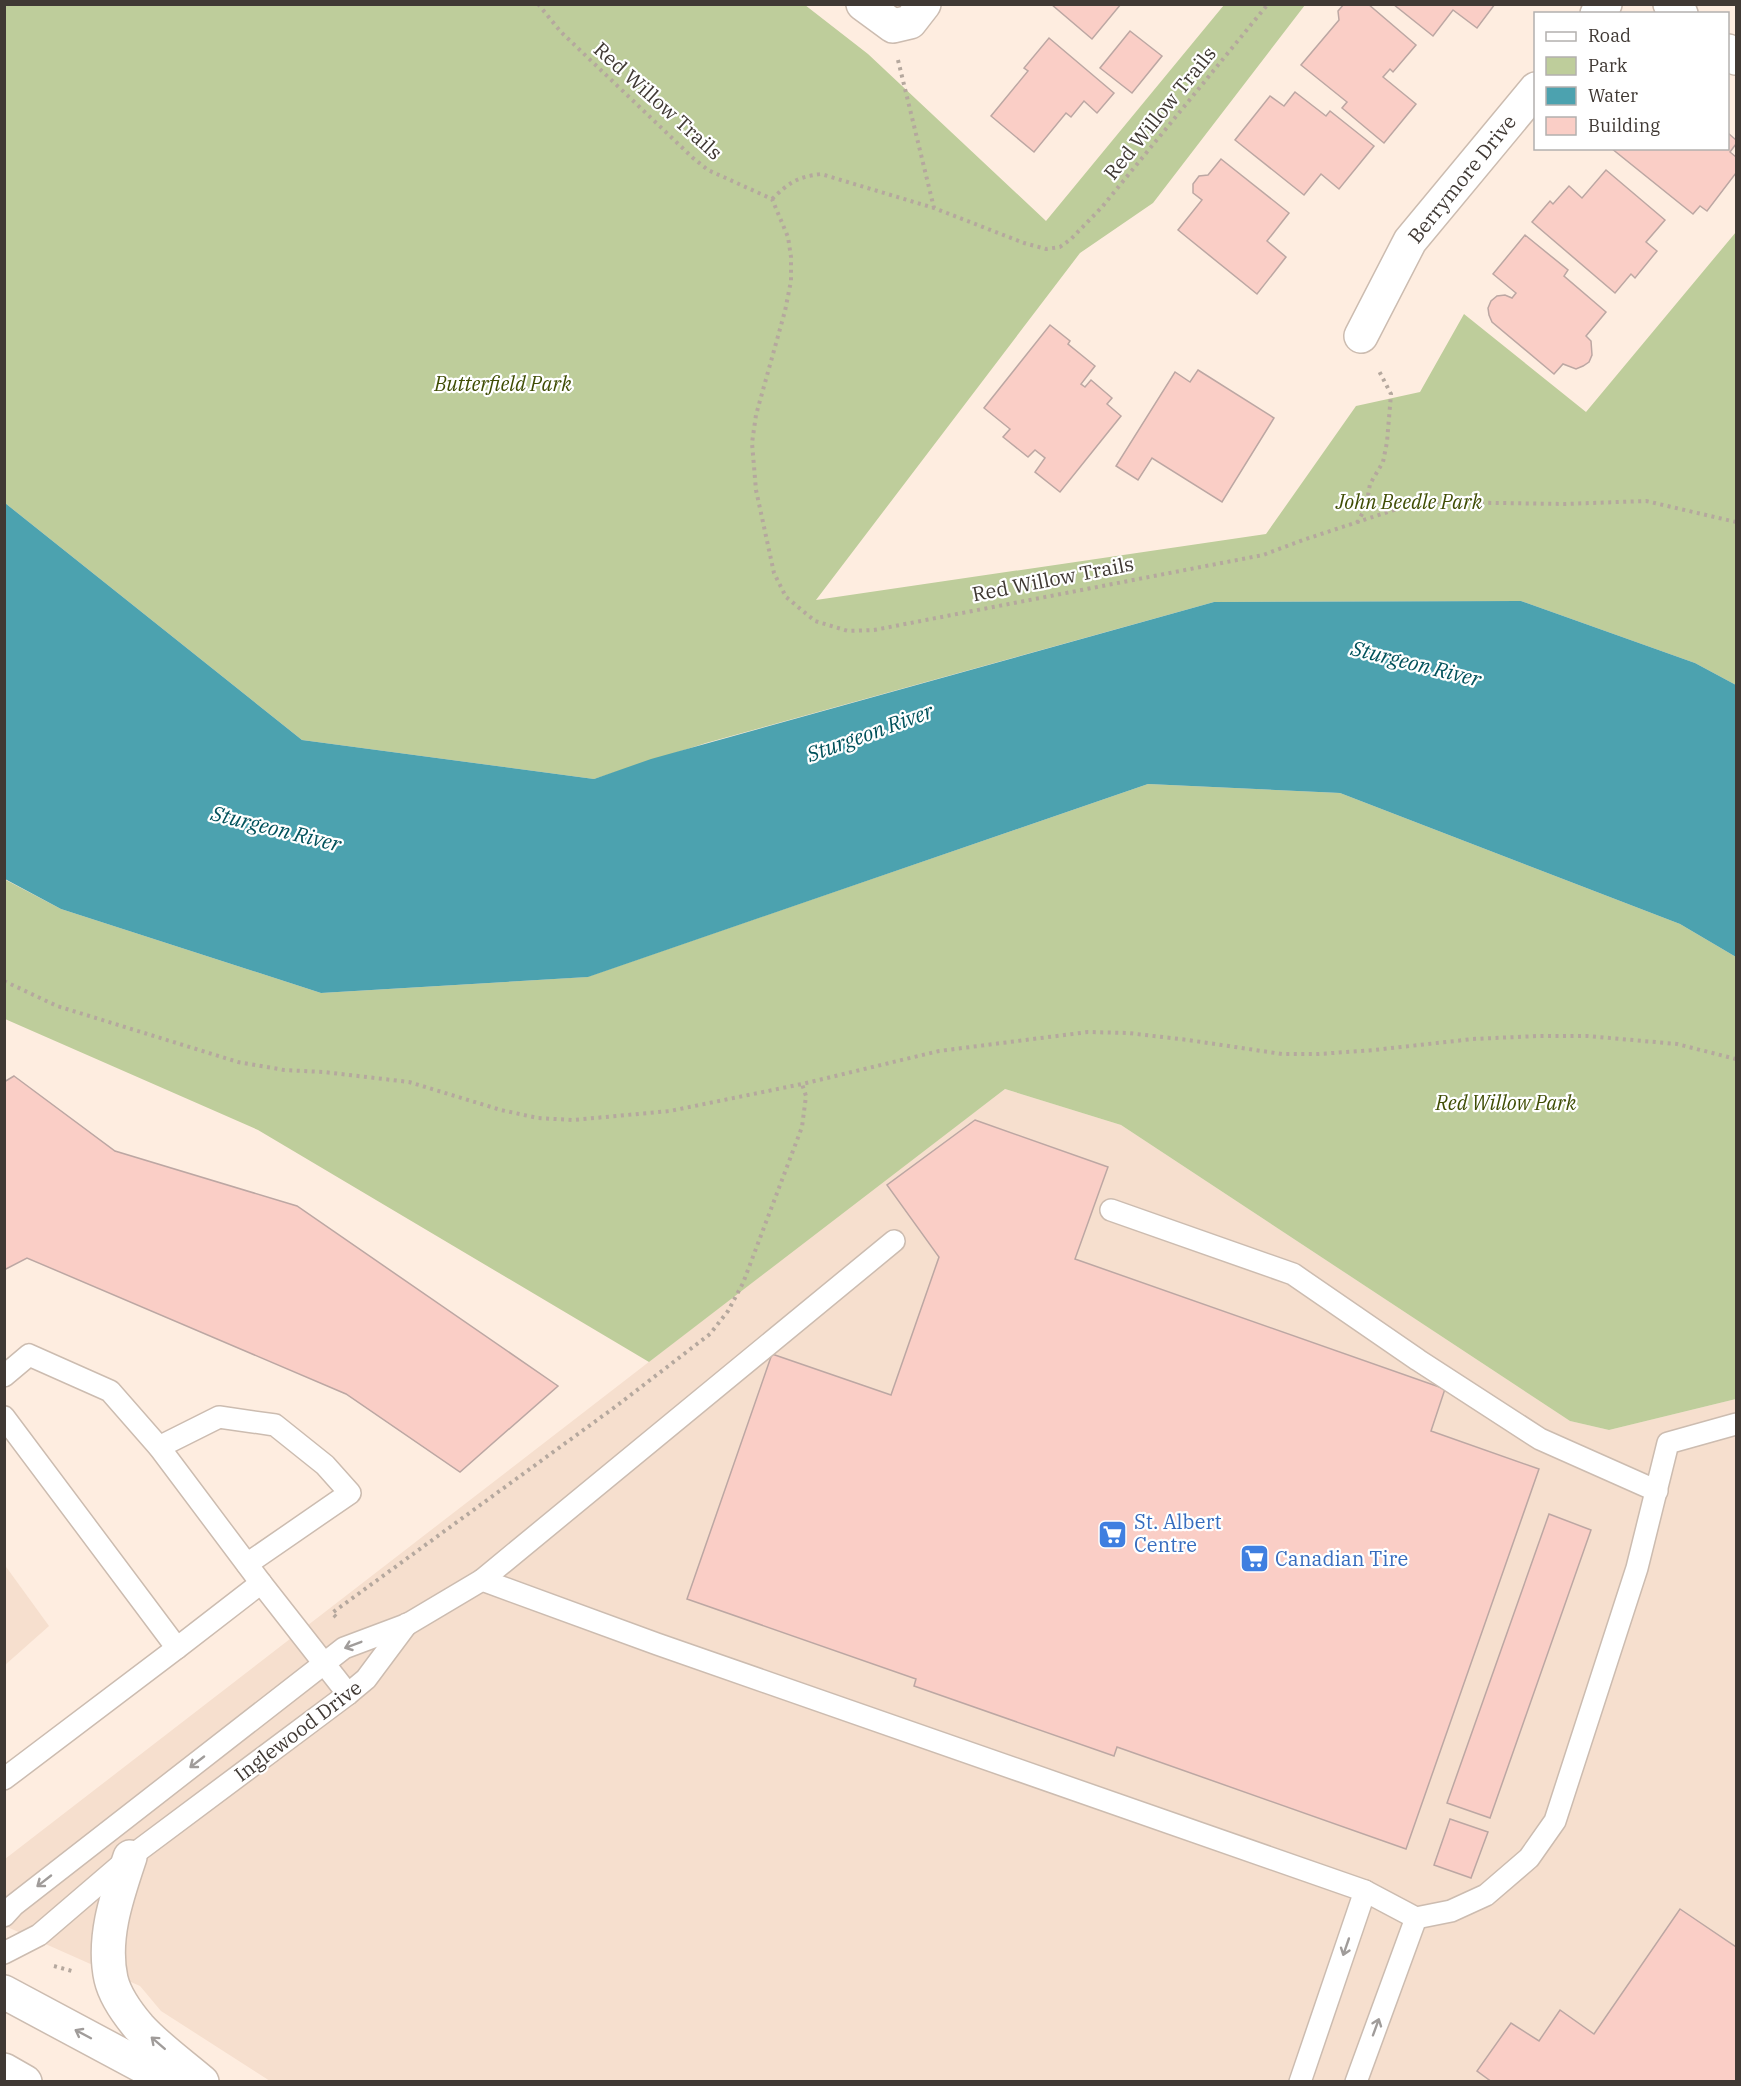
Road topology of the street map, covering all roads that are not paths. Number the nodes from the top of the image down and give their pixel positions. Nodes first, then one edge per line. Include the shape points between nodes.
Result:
1 (863, 4) edge
2 (924, 4) edge
3 (1534, 91) edge
4 (1361, 336) road end
5 (1110, 1210) dead end
6 (894, 1241) dead end
7 (4, 1376) edge
8 (4, 1417) edge
9 (1737, 1424) edge
10 (159, 1447) junction
11 (1657, 1491) junction
12 (247, 1564) junction
13 (482, 1580) junction
14 (261, 1583) junction
15 (408, 1624) junction
16 (177, 1648) junction
17 (324, 1663) junction
18 (348, 1694) junction
19 (4, 1779) edge
20 (130, 1857) junction
21 (1365, 1891) junction
22 (4, 1916) edge
23 (1416, 1918) junction
24 (4, 1953) edge
25 (4, 1992) edge
26 (4, 2070) edge
27 (25, 2082) edge
28 (172, 2082) edge
29 (202, 2082) edge
30 (1300, 2082) edge
31 (1356, 2082) edge

1 - 2 main road via 892,26 910,22
3 - 4 main road, Berrymore Drive via 1410,241
5 - 11 lane via 1293,1274 1540,1439
6 - 13 lane
7 - 10 lane via 29,1355 110,1391
8 - 16 lane
9 - 11 lane via 1668,1443
10 - 12 lane
10 - 12 lane via 219,1417 275,1425 325,1465 350,1493
11 - 23 lane via 1637,1568 1556,1821 1529,1858 1486,1895 1451,1911
12 - 14 lane
13 - 15 lane
13 - 21 lane
14 - 16 lane
14 - 17 lane
15 -> 17 lane, Inglewood Drive via 344,1648
15 - 18 lane, Inglewood Drive via 366,1679
16 - 19 lane
17 - 18 lane
17 -> 22 lane, Inglewood Drive
18 - 20 lane, Inglewood Drive
20 - 24 lane, Inglewood Drive via 39,1935
29 -> 20 main road via 141,2028 111,1980 109,1947 114,1907
21 - 23 lane
21 -> 30 lane
31 -> 23 lane
28 -> 25 main road
26 - 27 main road

